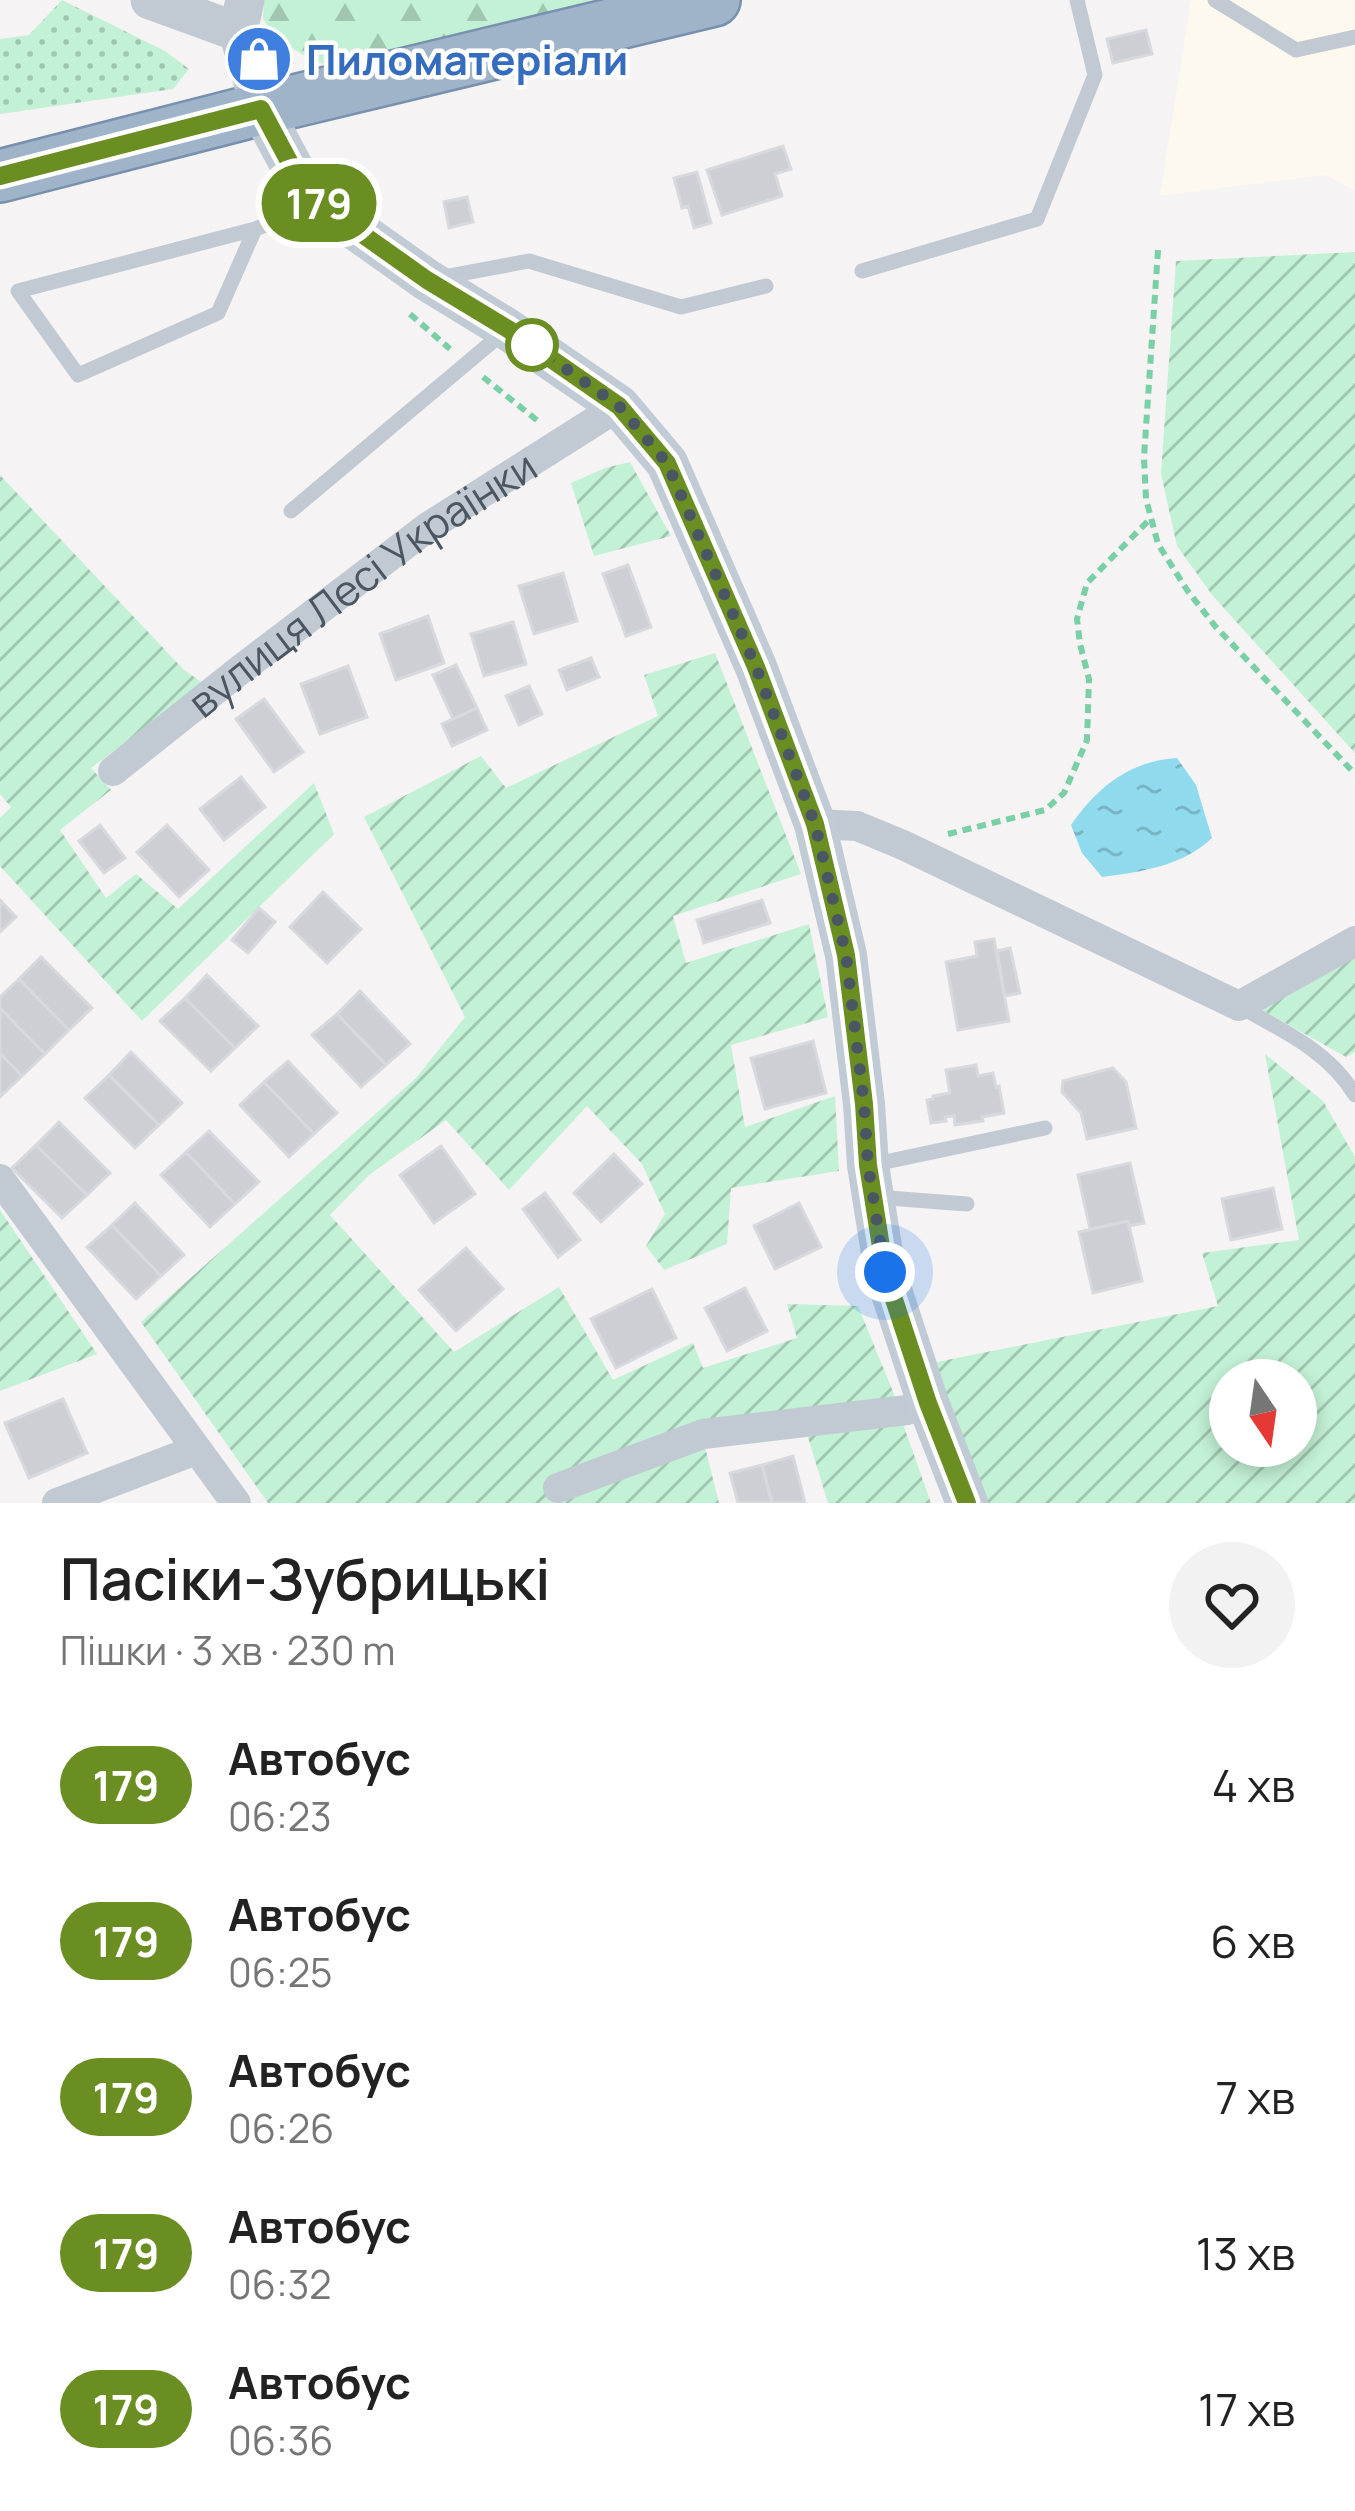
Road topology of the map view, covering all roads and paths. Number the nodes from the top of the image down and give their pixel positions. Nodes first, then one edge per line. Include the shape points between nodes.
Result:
1 (150, 0) edge
2 (714, 0) edge
3 (1077, 0) edge
4 (1215, 0) edge
5 (241, 16) edge
6 (1355, 37) edge
7 (261, 109) junction
8 (0, 176) edge
9 (307, 195) junction
10 (255, 229) junction
11 (1158, 250) dead end
12 (862, 272) dead end
13 (766, 286) dead end
14 (412, 292) junction
15 (508, 329) junction
16 (466, 363) junction
17 (619, 406) junction
18 (541, 423) dead end
19 (291, 511) dead end
20 (1150, 519) junction
21 (113, 771) dead end
22 (1355, 774) edge
23 (815, 824) junction
24 (903, 845) junction
25 (1355, 941) edge
26 (1240, 1006) junction
27 (1355, 1095) edge
28 (1045, 1128) dead end
29 (0, 1179) edge
30 (870, 1181) junction
31 (967, 1204) dead end
32 (928, 1403) junction
33 (196, 1450) junction
34 (558, 1488) dead end
35 (57, 1503) edge
36 (236, 1503) edge
37 (967, 1503) edge

1 - 5 street
2 - 7 highway
3 - 12 lane via 1095,75 1037,219
4 - 6 lane via 1296,50
5 - 7 street
7 - 8 highway
7 - 9 main road
9 - 10 lane via 295,214
9 - 14 main road
10 - 10 lane via 126,263 18,290 79,375 218,313
11 - 20 path via 1144,457
13 - 14 lane via 681,307 529,261
14 - 15 main road
14 - 16 path
15 - 16 lane
15 - 17 main road
16 - 18 path
16 - 19 lane
17 - 21 street, вулиця Лесі Українки via 428,527
17 - 23 main road via 667,463
20 - 22 path via 1201,608
20 - 24 path via 1087,583 1077,620 1089,679 1087,740 1064,793 1045,810
23 - 24 street via 856,826
23 - 30 main road via 846,955
24 - 26 street
25 - 26 street
26 - 27 lane via 1317,1051
28 - 30 lane
29 - 33 street
30 - 31 lane
30 - 32 main road via 885,1272
32 - 34 street via 703,1434
32 - 37 main road
33 - 35 street
33 - 36 street

